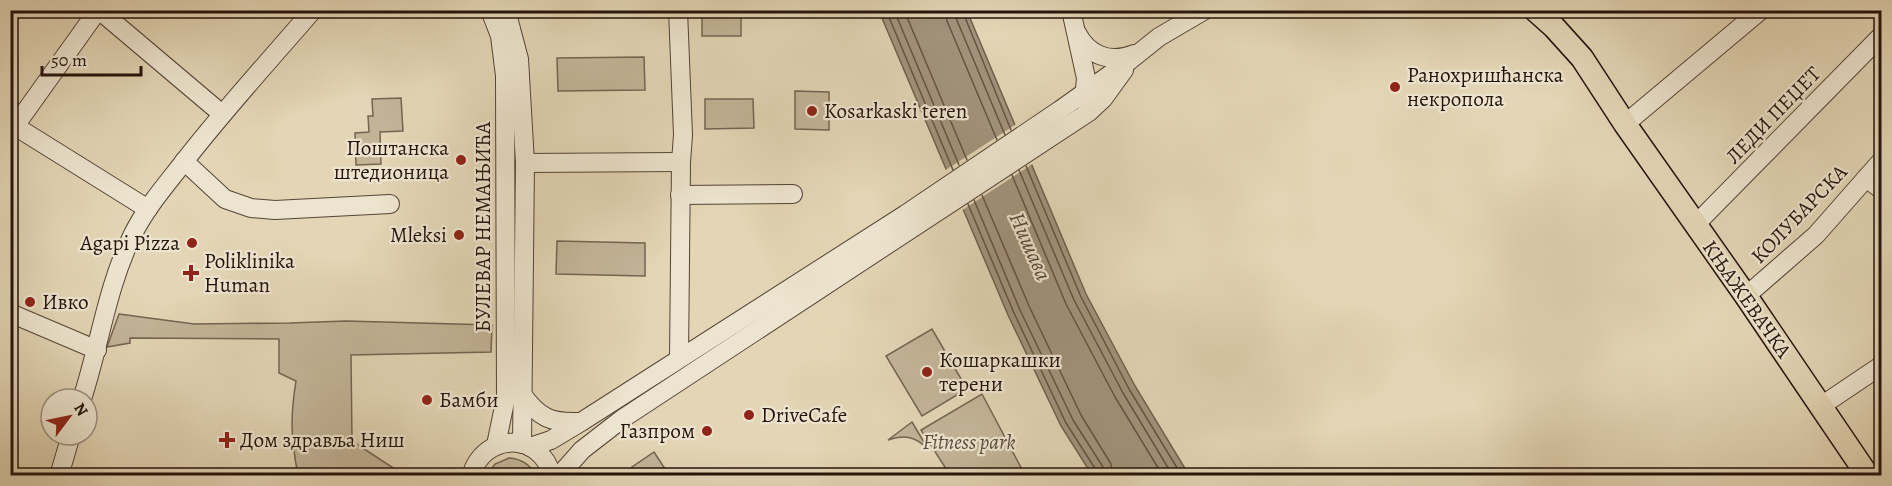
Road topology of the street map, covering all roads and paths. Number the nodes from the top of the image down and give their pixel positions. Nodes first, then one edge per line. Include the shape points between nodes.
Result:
1 (313, 10) edge
2 (490, 10) edge
3 (506, 10) edge
4 (678, 10) edge
5 (1071, 10) edge
6 (1205, 10) edge
7 (1535, 10) edge
8 (1761, 10) edge
9 (91, 14) edge
10 (1881, 35) edge
11 (1077, 38) junction
12 (1135, 56) junction
13 (1086, 91) junction
14 (222, 114) junction
15 (1064, 114) junction
16 (1625, 124) junction
17 (13, 125) edge
18 (1881, 160) edge
19 (184, 161) junction
20 (681, 162) junction
21 (525, 164) junction
22 (1866, 178) junction
23 (1881, 190) edge
24 (793, 194) dead end
25 (680, 195) junction
26 (390, 204) dead end
27 (148, 209) junction
28 (910, 220) junction
29 (1695, 225) junction
30 (1746, 296) junction
31 (10, 313) edge
32 (97, 350) junction
33 (679, 358) junction
34 (1881, 365) edge
35 (86, 387) edge
36 (522, 394) junction
37 (1821, 406) junction
38 (581, 422) junction
39 (496, 445) junction
40 (526, 445) junction
41 (67, 447) edge
42 (1881, 469) edge
43 (59, 476) edge
44 (471, 476) edge
45 (552, 476) edge
46 (559, 476) edge
47 (1870, 476) edge

1 - 14 street
2 - 39 street, БУЛЕВАР НЕМАЊИЋА via 500,36 505,76 506,397
3 - 21 street, БУЛЕВАР НЕМАЊИЋА via 519,59
4 - 20 street
5 - 11 street
6 - 12 street
7 - 16 main road, КЊАЖЕВАЧКА via 1582,58
8 - 16 street
9 - 14 street
9 - 17 street
10 - 29 street, ЛЕДИ ПЕЏЕТ
11 - 12 street via 1084,58 1090,63 1108,67
11 - 13 street
11 - 15 street via 1078,66
12 - 13 street
12 - 15 street via 1103,99
13 - 15 street via 1078,114
14 - 19 street
15 - 28 street
16 - 29 main road, КЊАЖЕВАЧКА
17 - 27 street
18 - 22 street, КОЛУБАРСКА
19 - 26 street via 225,199 250,208
19 - 27 street
20 - 21 street
20 - 25 street
21 - 36 street, БУЛЕВАР НЕМАЊИЋА
22 - 23 street
22 - 30 street, КОЛУБАРСКА via 1816,234
24 - 25 street
25 - 33 street
27 - 32 street via 119,269
28 - 33 street
28 - 46 street via 622,419 582,450
29 - 30 main road, КЊАЖЕВАЧКА
30 - 37 main road, КЊАЖЕВАЧКА
31 - 32 street
32 - 35 street
33 - 38 street
34 - 37 street
36 - 38 street via 549,419
36 - 40 street, БУЛЕВАР НЕМАЊИЋА
37 - 47 main road, КЊАЖЕВАЧКА
38 - 40 street via 551,440
39 - 40 street
39 - 44 street via 478,460
40 - 45 street via 545,460
41 - 43 street
42 - 47 street

